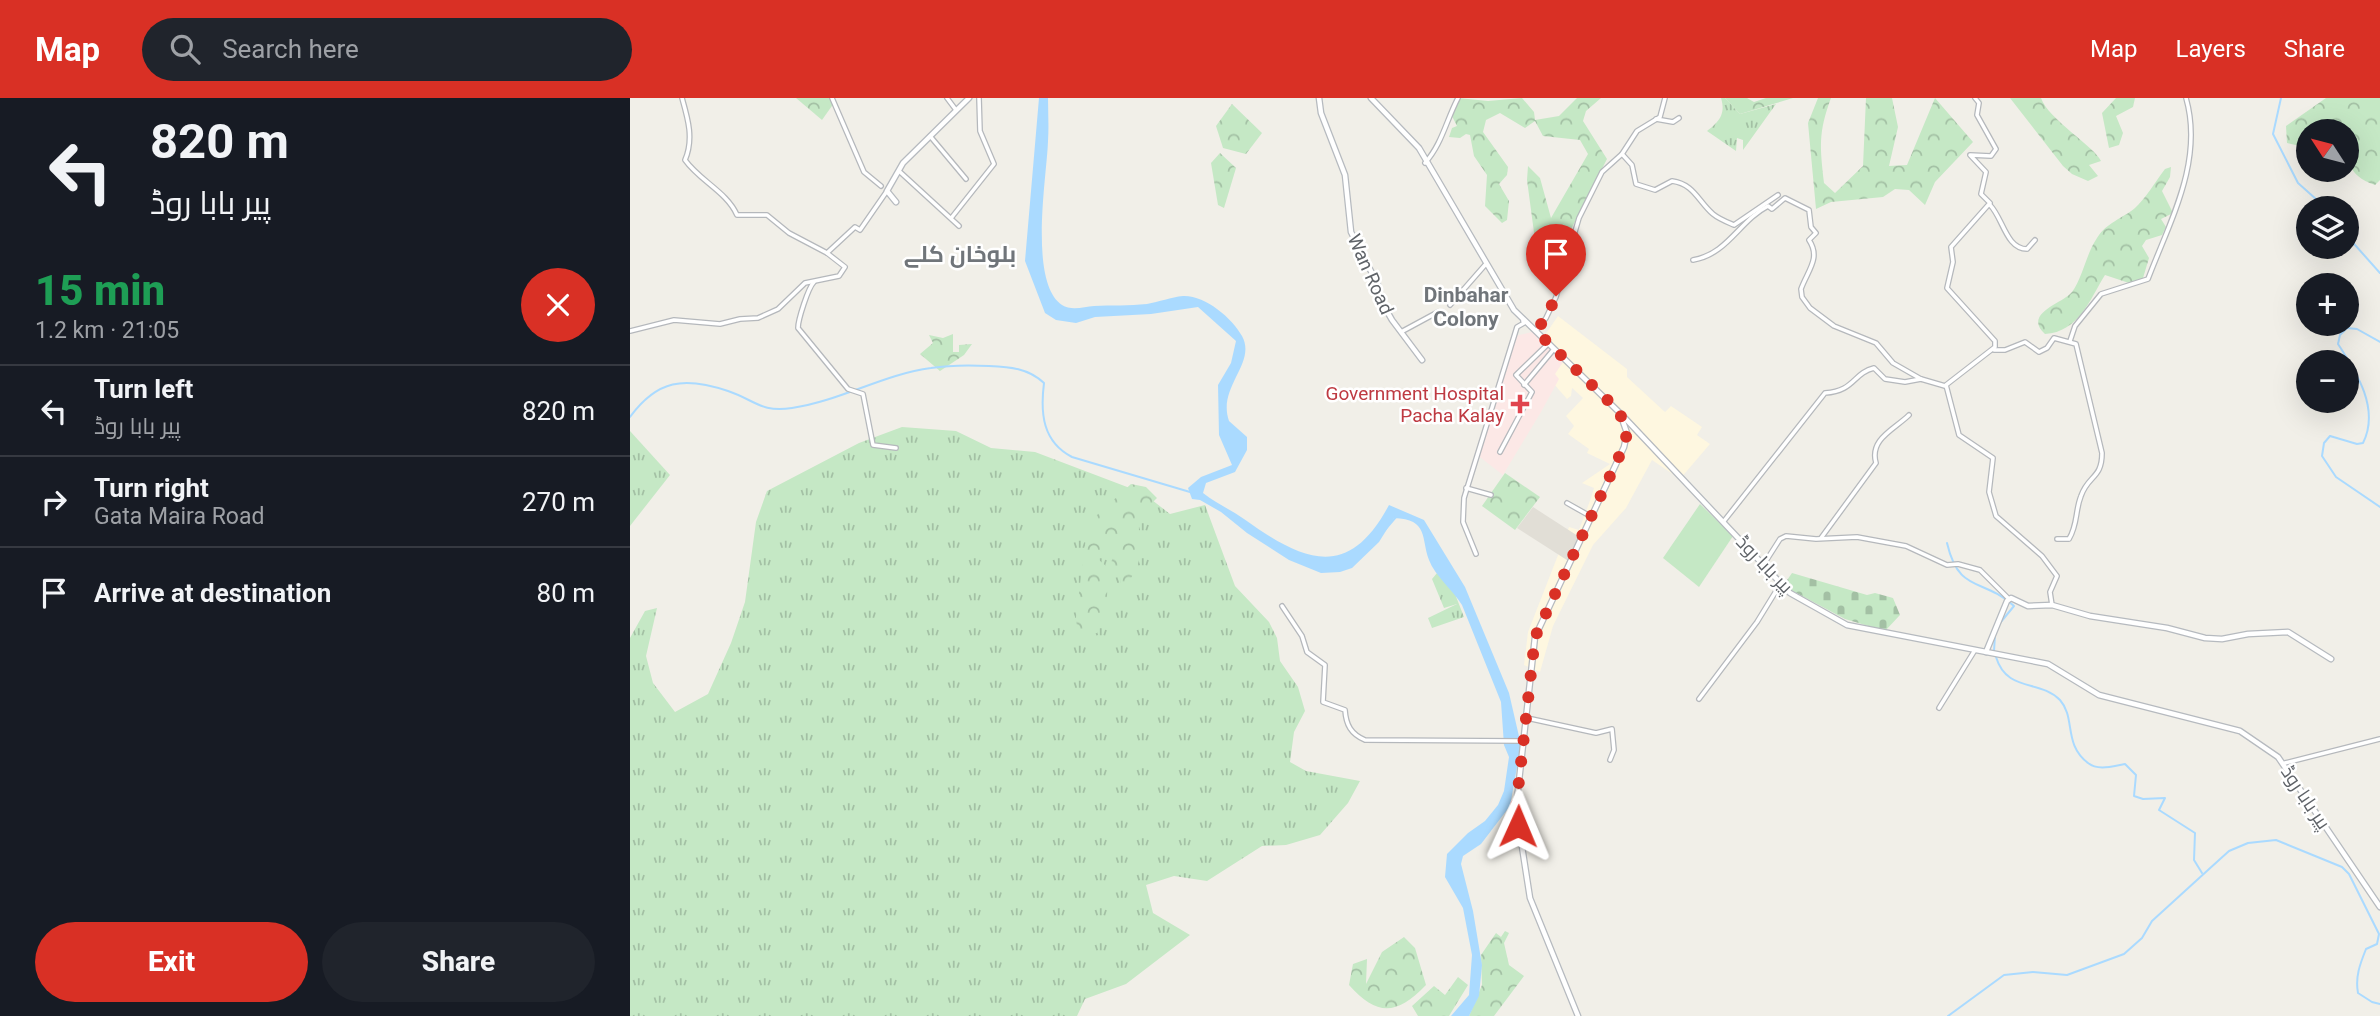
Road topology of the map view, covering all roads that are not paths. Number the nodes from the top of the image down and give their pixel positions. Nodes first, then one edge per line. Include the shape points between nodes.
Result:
1 (682, 98) edge
2 (832, 98) edge
3 (947, 98) edge
4 (970, 98) edge
5 (979, 98) edge
6 (1319, 98) edge
7 (1371, 98) edge
8 (1458, 98) edge
9 (1665, 98) edge
10 (1975, 98) edge
11 (2186, 98) edge
12 (956, 110) junction
13 (1679, 118) dead end
14 (1657, 119) junction
15 (930, 136) junction
16 (1622, 154) junction
17 (1425, 163) junction
18 (898, 169) junction
19 (967, 178) dead end
20 (881, 186) dead end
21 (887, 191) junction
22 (1779, 195) dead end
23 (897, 202) dead end
24 (1990, 205) junction
25 (952, 217) junction
26 (959, 226) dead end
27 (2035, 240) dead end
28 (827, 253) junction
29 (1693, 260) dead end
30 (1485, 265) junction
31 (815, 280) junction
32 (1450, 305) dead end
33 (1438, 312) dead end
34 (1520, 316) junction
35 (630, 331) edge
36 (1536, 331) junction
37 (1401, 332) junction
38 (2070, 341) junction
39 (1549, 343) junction
40 (1555, 349) junction
41 (1994, 350) junction
42 (1541, 352) junction
43 (1422, 360) dead end
44 (1544, 361) junction
45 (1921, 379) junction
46 (1524, 384) junction
47 (1946, 386) junction
48 (1619, 411) junction
49 (1909, 415) dead end
50 (1639, 433) junction
51 (1627, 439) junction
52 (896, 448) dead end
53 (1500, 452) dead end
54 (1466, 488) junction
55 (1491, 495) dead end
56 (1567, 503) dead end
57 (1590, 516) junction
58 (1724, 521) junction
59 (1821, 538) junction
60 (2057, 539) dead end
61 (1476, 554) dead end
62 (1763, 564) junction
63 (1781, 583) junction
64 (2009, 599) junction
65 (2052, 605) junction
66 (1282, 606) dead end
67 (1975, 650) junction
68 (1986, 652) junction
69 (2332, 659) dead end
70 (1699, 699) dead end
71 (1939, 708) dead end
72 (1527, 718) junction
73 (2380, 739) edge
74 (1525, 741) junction
75 (1610, 760) dead end
76 (2285, 763) junction
77 (2380, 906) edge
78 (1578, 1016) edge

1 - 28 street via 690,137 685,160 690,168 730,201 737,215 767,215
2 - 20 street via 864,172
3 - 12 street
4 - 12 main road
5 - 25 street via 980,131 994,164
6 - 37 main road, Wan Road via 1345,175 1354,243
7 - 17 main road, پیر بابا روڈ via 1419,148
8 - 17 street via 1443,125 1439,145
9 - 14 street
10 - 24 street via 1981,125 1996,148 1991,156 1970,155 1986,172 1981,194
11 - 38 street via 2191,149 2183,195 2148,279 2101,293 2075,326
12 - 15 main road
13 - 14 street via 1673,122
14 - 16 street via 1637,131
15 - 18 main road
15 - 19 street
16 - 22 street via 1632,165 1636,184 1655,190 1680,182 1695,191 1711,212 1734,225
16 - 36 street via 1602,172 1579,218 1562,281
17 - 30 main road, پیر بابا روڈ
18 - 21 main road
18 - 25 street
21 - 23 main road
21 - 28 street via 860,230 855,227
24 - 27 street via 2017,247 2027,249
24 - 41 street via 1953,243 1947,288 1995,341
25 - 26 street
28 - 31 street via 845,267 839,276
29 - 45 street via 1717,253 1757,212 1768,206 1772,209 1785,198 1793,199 1809,210 1816,233 1809,240 1815,258 1801,293 1806,305 1834,326 1876,343 1893,363
30 - 32 street
30 - 34 main road, پیر بابا روڈ
31 - 35 street via 805,283 778,309 758,318 720,324 674,320
31 - 52 street via 807,289 798,328 848,389 863,394 873,445
33 - 37 street
34 - 36 main road, پیر بابا روڈ
34 - 54 street via 1524,323 1517,327
36 - 39 main road, پیر بابا روڈ
37 - 43 main road, Wan Road
38 - 41 street via 2054,338 2039,352 2025,342
38 - 60 street via 2076,344 2102,467 2080,498 2079,517 2069,539
39 - 40 main road, پیر بابا روڈ
39 - 42 street
40 - 44 street
40 - 48 main road, پیر بابا روڈ
41 - 47 street
42 - 44 street
42 - 46 street via 1516,374
44 - 46 street
45 - 47 street
45 - 58 street via 1897,382 1869,369 1848,388 1825,393
46 - 53 street via 1532,394
47 - 65 street via 1959,435 1993,458 1989,492 1996,516 2042,556 2057,576 2050,592
48 - 50 main road, پیر بابا روڈ
48 - 51 main road
49 - 59 street via 1877,443 1876,463
50 - 51 main road
50 - 58 main road, پیر بابا روڈ
51 - 57 main road
54 - 55 street
54 - 61 street via 1463,522
56 - 57 street
57 - 72 main road via 1535,637
58 - 62 main road, پیر بابا روڈ
59 - 62 street via 1780,538
59 - 64 street via 1888,541 1952,566 1980,570
62 - 63 main road, پیر بابا روڈ
63 - 67 main road, پیر بابا روڈ via 1790,593 1847,625
63 - 70 street
64 - 65 main road via 2028,606
64 - 68 main road
65 - 69 main road via 2205,638 2288,632
66 - 74 street via 1307,652 1325,665 1324,702 1345,710 1346,721 1357,737
67 - 68 main road, پیر بابا روڈ
67 - 71 street
68 - 76 main road, پیر بابا روڈ via 2048,664 2099,695 2240,731
72 - 74 main road
72 - 75 street via 1596,733 1612,729
73 - 76 street
74 - 78 main road via 1516,808 1531,898
76 - 77 main road, پیر بابا روڈ

